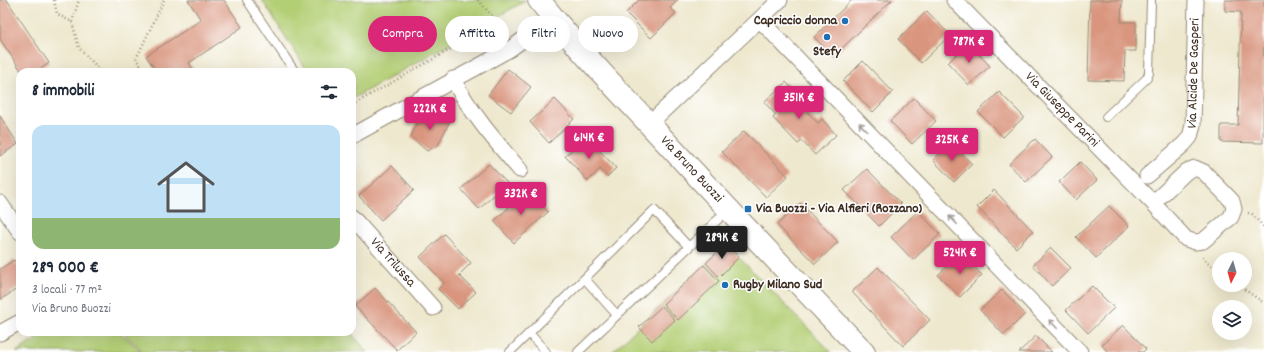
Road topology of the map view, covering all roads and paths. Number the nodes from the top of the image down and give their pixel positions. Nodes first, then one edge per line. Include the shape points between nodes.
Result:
1 (54, 0) edge
2 (79, 0) edge
3 (164, 0) edge
4 (248, 0) edge
5 (478, 0) edge
6 (539, 0) edge
7 (780, 0) edge
8 (954, 0) edge
9 (1151, 0) edge
10 (1196, 0) edge
11 (492, 16) edge
12 (551, 16) edge
13 (760, 20) junction
14 (72, 22) junction
15 (570, 37) edge
16 (517, 44) edge
17 (510, 49) joint
18 (445, 52) edge
19 (98, 68) edge
20 (142, 68) edge
21 (292, 68) edge
22 (454, 79) junction
23 (356, 103) edge
24 (1106, 117) dead end
25 (649, 124) junction
26 (356, 134) edge
27 (520, 170) dead end
28 (1147, 176) dead end
29 (0, 203) edge
30 (1153, 203) junction
31 (728, 210) junction
32 (356, 221) edge
33 (16, 226) edge
34 (689, 247) junction
35 (585, 279) junction
36 (1248, 292) edge
37 (1264, 303) edge
38 (433, 308) dead end
39 (617, 315) junction
40 (16, 324) edge
41 (0, 333) edge
42 (530, 333) junction
43 (510, 352) edge
44 (546, 352) edge
45 (578, 352) edge
46 (864, 352) edge
47 (1080, 352) edge

1 - 14 path via 57,14
2 - 14 path
3 - 20 path via 136,59
4 - 21 lane
5 - 11 path
6 - 12 main road, Via Bruno Buozzi
7 - 13 street
8 - 30 street, Via Giuseppe Parini
9 - 24 lane via 1149,73 1147,78
10 - 28 street, Via Alcide De Gasperi via 1192,131 1184,144
13 - 25 street
47 -> 13 street
14 - 19 path via 80,48
15 - 25 main road, Via Bruno Buozzi
16 - 17 street
17 - 22 street
18 - 23 path
22 - 26 street
22 - 27 street via 460,92
25 - 31 main road, Via Bruno Buozzi
29 - 33 street
30 - 30 street, Via Giuseppe Parini via 1186,239 1195,242 1203,241 1231,217 1234,209 1227,195 1204,172 1194,168 1187,171
31 - 34 lane
31 - 46 main road, Via Bruno Buozzi
32 - 38 street, Via Trilussa
34 - 35 lane via 654,210
34 - 39 lane
35 - 39 lane
35 - 42 lane
36 - 37 path
39 - 45 lane
40 - 41 street
42 - 43 lane
42 - 44 lane

